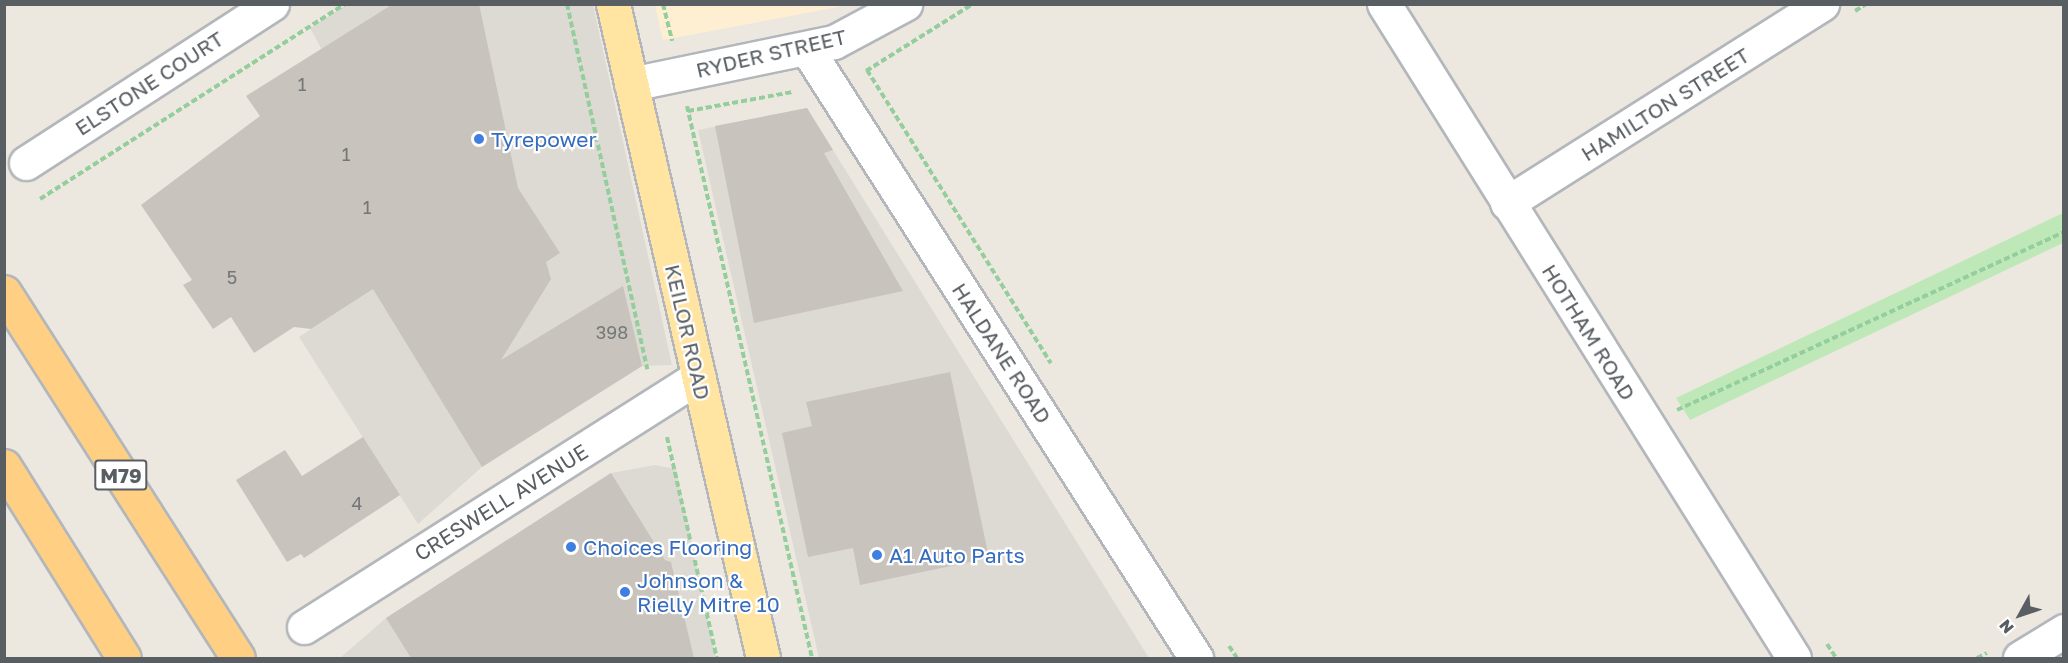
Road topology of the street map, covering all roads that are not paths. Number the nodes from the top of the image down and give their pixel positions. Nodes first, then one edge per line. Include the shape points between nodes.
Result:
1 (272, 4) edge
2 (613, 4) edge
3 (905, 4) edge
4 (1384, 4) edge
5 (1822, 4) edge
6 (807, 49) junction
7 (631, 84) junction
8 (26, 163) dead end
9 (1507, 203) junction
10 (4, 292) edge
11 (698, 376) junction
12 (4, 466) edge
13 (304, 627) dead end
14 (2064, 631) edge
15 (124, 658) edge
16 (238, 658) edge
17 (763, 658) edge
18 (1196, 658) edge
19 (1794, 658) edge
20 (2020, 658) edge

1 - 8 street, ELSTONE COURT
2 - 7 main road, KEILOR ROAD
3 - 6 street, RYDER STREET via 857,32
4 - 9 street, HOTHAM ROAD
5 - 9 street, HAMILTON STREET
6 - 7 street, RYDER STREET
6 - 18 street, HALDANE ROAD
7 - 11 main road, KEILOR ROAD
9 - 19 street, HOTHAM ROAD
10 - 16 highway, M79
11 - 13 street, CRESWELL AVENUE
11 - 17 main road, KEILOR ROAD
12 - 15 highway
14 - 20 street

